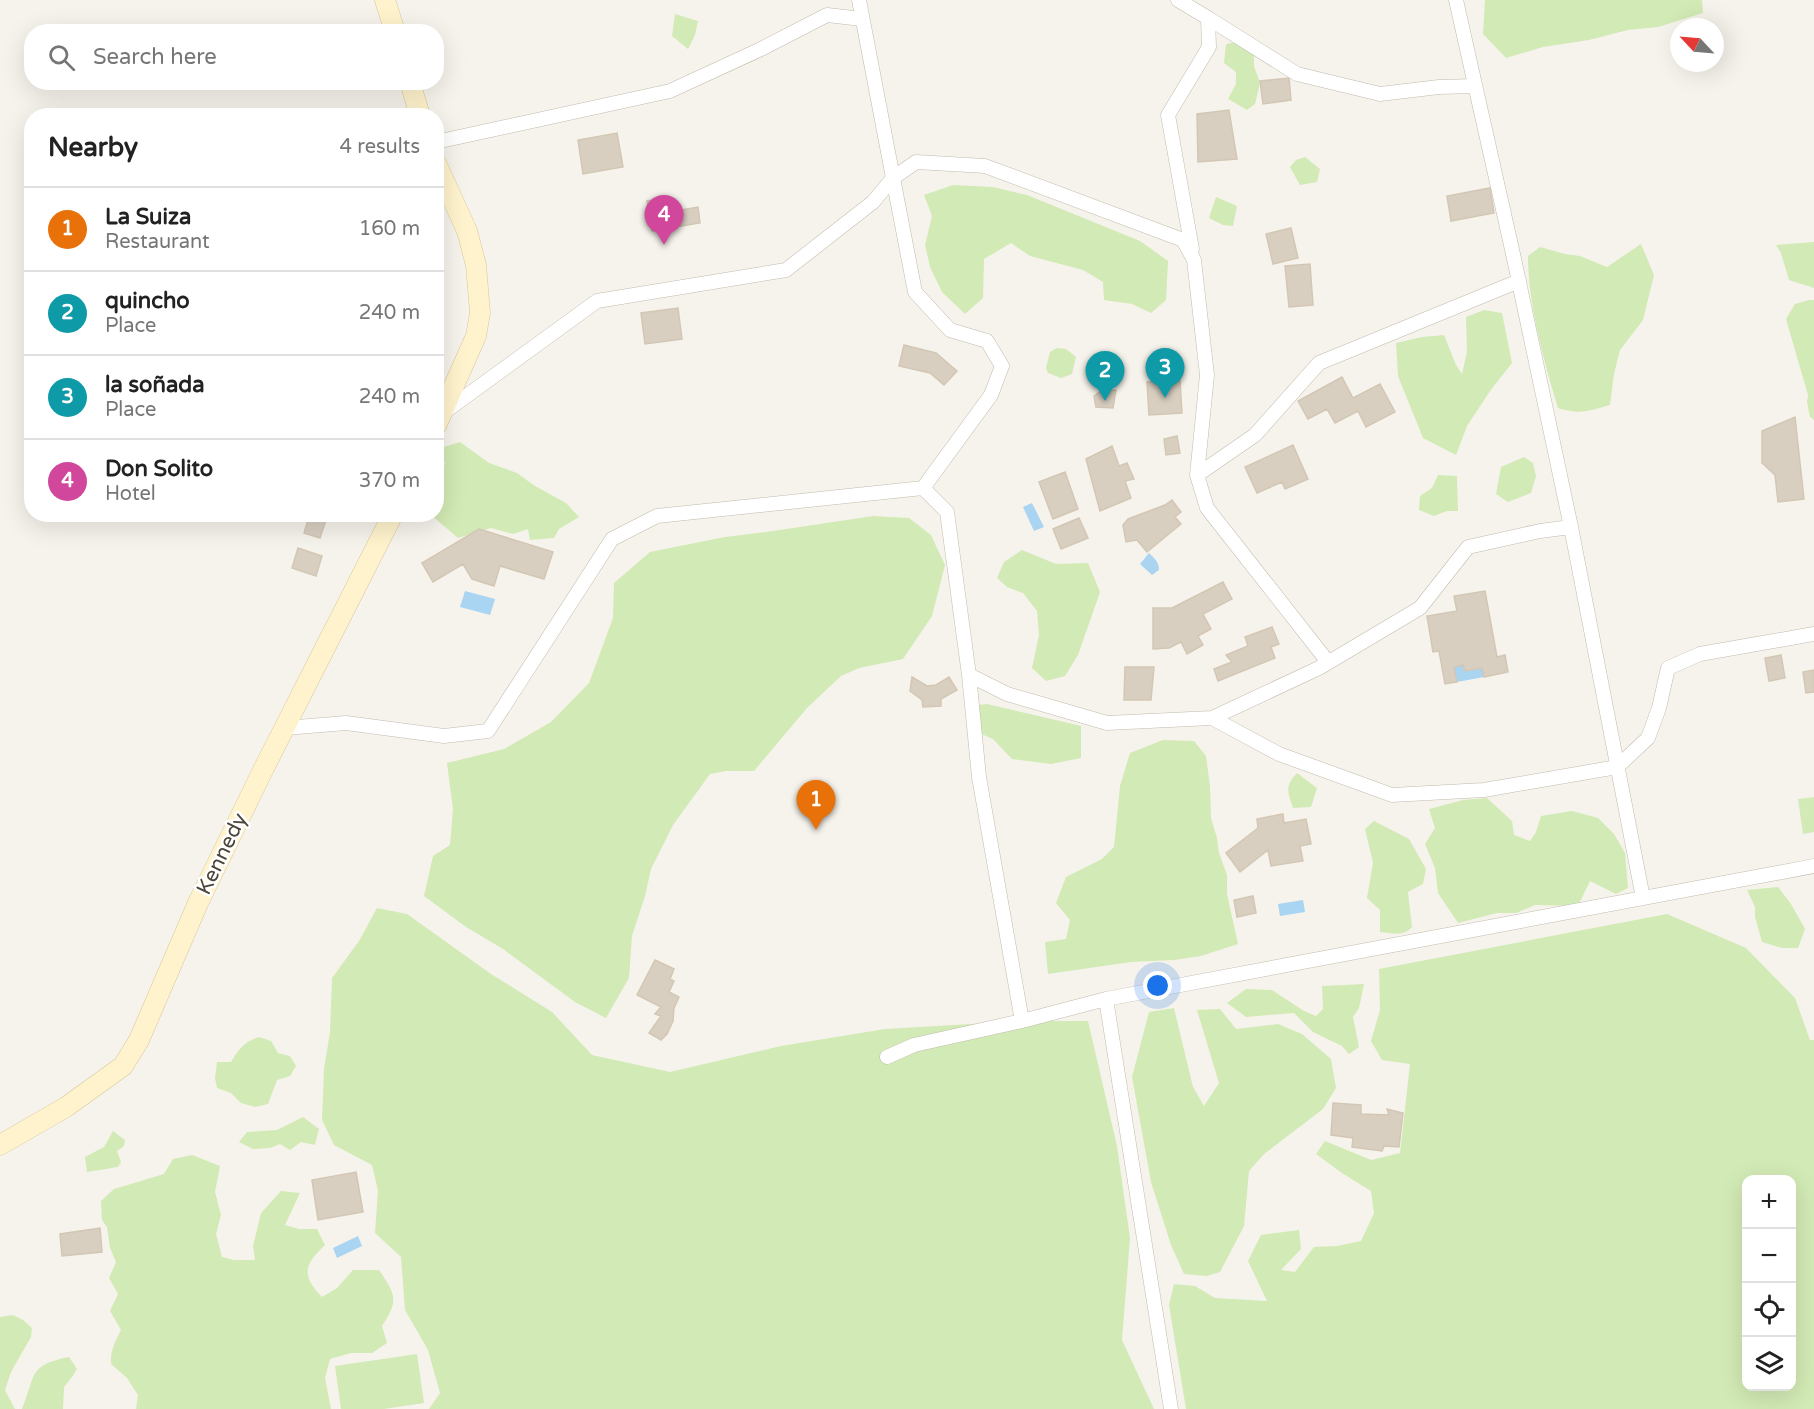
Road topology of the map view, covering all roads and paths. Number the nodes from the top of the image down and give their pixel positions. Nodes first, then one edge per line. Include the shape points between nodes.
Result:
1 (385, 0) edge
2 (859, 0) edge
3 (1178, 0) edge
4 (1456, 0) edge
5 (1208, 18) junction
6 (862, 19) junction
7 (392, 24) edge
8 (1476, 86) junction
9 (412, 90) edge
10 (418, 108) edge
11 (444, 140) edge
12 (893, 178) junction
13 (444, 181) edge
14 (1194, 260) junction
15 (1519, 281) junction
16 (444, 410) edge
17 (444, 416) edge
18 (1197, 475) junction
19 (923, 488) junction
20 (389, 522) edge
21 (1571, 527) junction
22 (1814, 634) edge
23 (1328, 662) junction
24 (969, 675) junction
25 (1212, 717) junction
26 (285, 728) junction
27 (1617, 767) junction
28 (1814, 866) edge
29 (1643, 898) junction
30 (1106, 999) junction
31 (1022, 1021) junction
32 (887, 1057) dead end
33 (0, 1145) edge
34 (1171, 1409) edge

1 - 7 main road
2 - 6 street
3 - 5 street
4 - 8 street
5 - 8 street via 1297,74 1380,94
5 - 14 street via 1209,46 1168,115
6 - 11 street via 827,15 670,91
6 - 12 street
8 - 15 street
9 - 10 main road
12 - 14 street via 916,162 985,166 1183,240
12 - 17 street via 873,202 786,270 597,301
12 - 19 street via 915,292 950,330 987,341 1002,366 991,395
13 - 16 main road via 467,231 476,265 480,312 476,336
14 - 18 street via 1207,375
15 - 18 street via 1319,363 1255,435
15 - 21 street
18 - 23 street via 1207,508
19 - 24 street via 947,512
19 - 26 street via 657,516 612,539 488,732 444,736 346,723
20 - 26 main road, Kennedy
21 - 23 street via 1468,547 1420,608
21 - 27 street
22 - 27 street via 1700,654 1668,668 1648,738
23 - 25 street
24 - 25 street via 1007,694 1107,723
24 - 31 street via 979,777
25 - 27 street via 1279,754 1392,795 1484,790
26 - 33 main road, Kennedy via 198,903 139,1040 123,1065 66,1107
27 - 29 street
28 - 29 street
29 - 30 street
30 - 31 street
30 - 34 street
31 - 32 street via 915,1045

